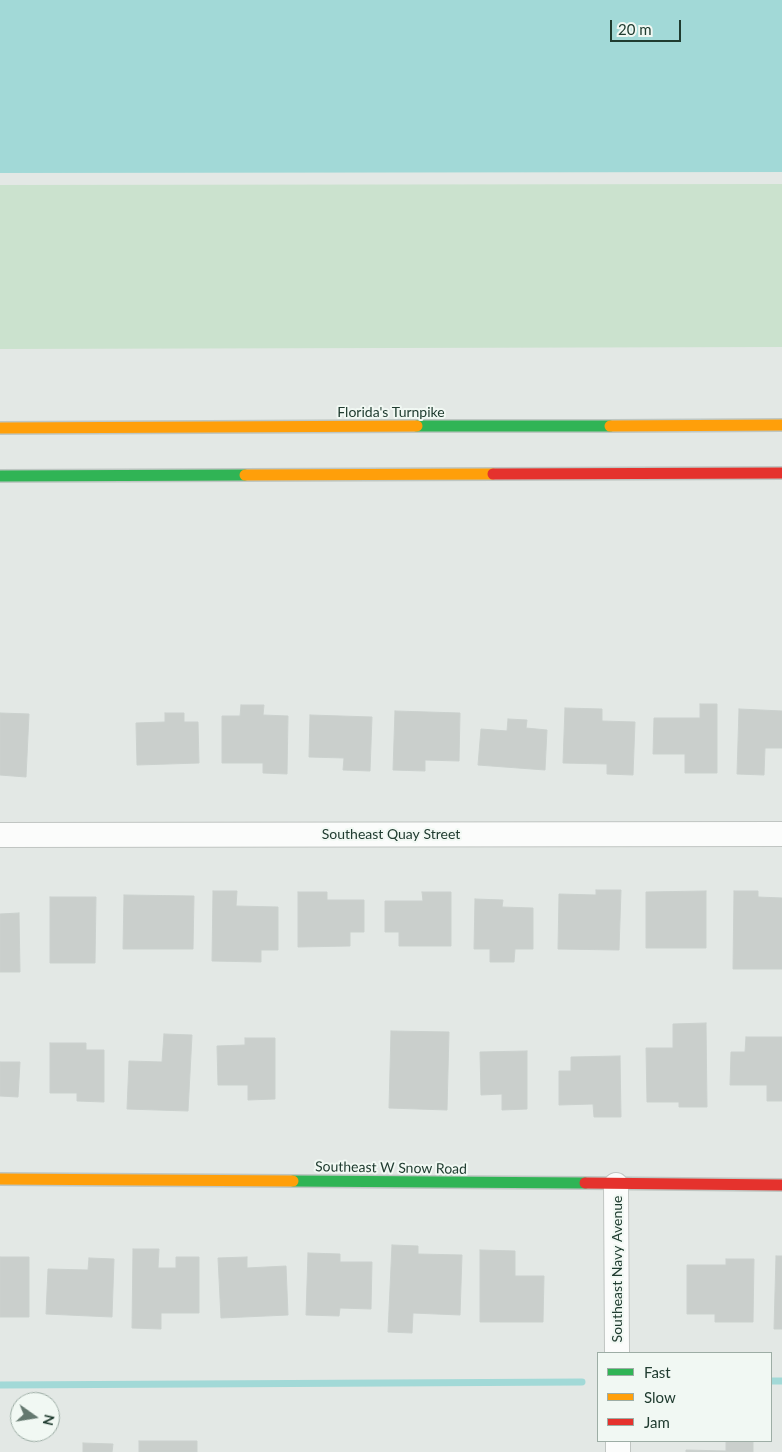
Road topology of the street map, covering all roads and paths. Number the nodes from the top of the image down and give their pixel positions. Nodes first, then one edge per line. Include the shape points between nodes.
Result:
1 (782, 425) edge
2 (0, 428) edge
3 (782, 474) edge
4 (0, 476) edge
5 (782, 834) edge
6 (0, 835) edge
7 (0, 1179) edge
8 (616, 1185) junction
9 (782, 1185) edge
10 (617, 1352) edge

1 - 2 main road, Florida's Turnpike
3 - 4 main road
5 - 6 street, Southeast Quay Street
7 - 8 main road, Southeast W Snow Road
8 - 9 main road, Southeast W Snow Road
8 - 10 street, Southeast Navy Avenue

